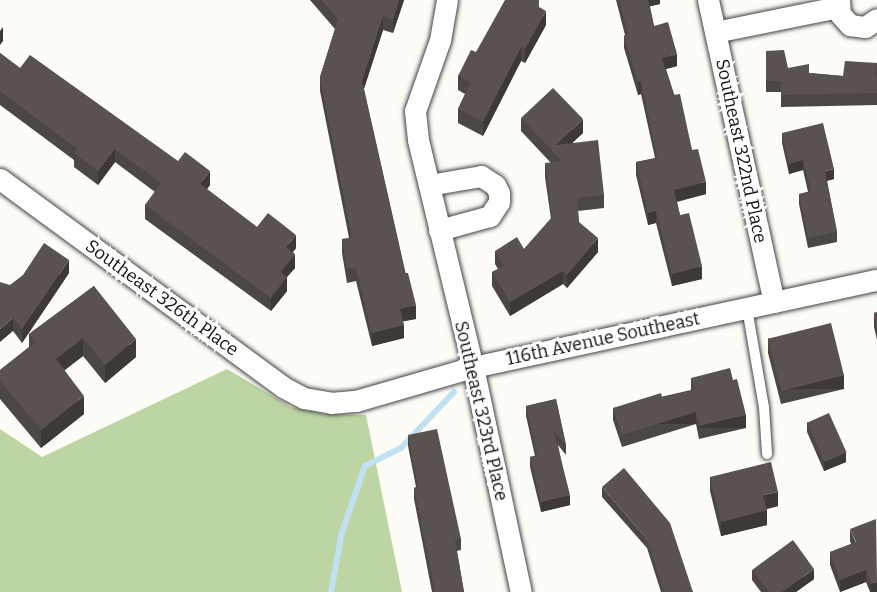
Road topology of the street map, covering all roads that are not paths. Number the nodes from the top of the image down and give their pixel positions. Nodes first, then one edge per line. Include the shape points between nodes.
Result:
1 (447, 0) edge
2 (708, 0) edge
3 (839, 4) edge
4 (877, 19) edge
5 (715, 32) junction
6 (0, 179) edge
7 (429, 185) junction
8 (440, 230) junction
9 (877, 280) edge
10 (774, 303) junction
11 (747, 308) junction
12 (473, 367) junction
13 (330, 403) joint
14 (767, 454) dead end
15 (521, 592) edge

1 - 7 street, Southeast 323rd Place via 440,40 415,111
2 - 5 street, Southeast 322nd Place
3 - 4 street via 844,21 857,27
3 - 5 street
5 - 10 street, Southeast 322nd Place
6 - 13 street, Southeast 326th Place via 283,387 304,398
7 - 8 street, Southeast 323rd Place
7 - 8 street via 481,176 495,185 499,193 499,202 490,216
8 - 12 street, Southeast 323rd Place
9 - 10 street, 116th Avenue Southeast
10 - 11 street, 116th Avenue Southeast
11 - 12 street, 116th Avenue Southeast
11 - 14 lane via 764,407
12 - 13 street, 116th Avenue Southeast via 356,401
12 - 15 street, Southeast 323rd Place

